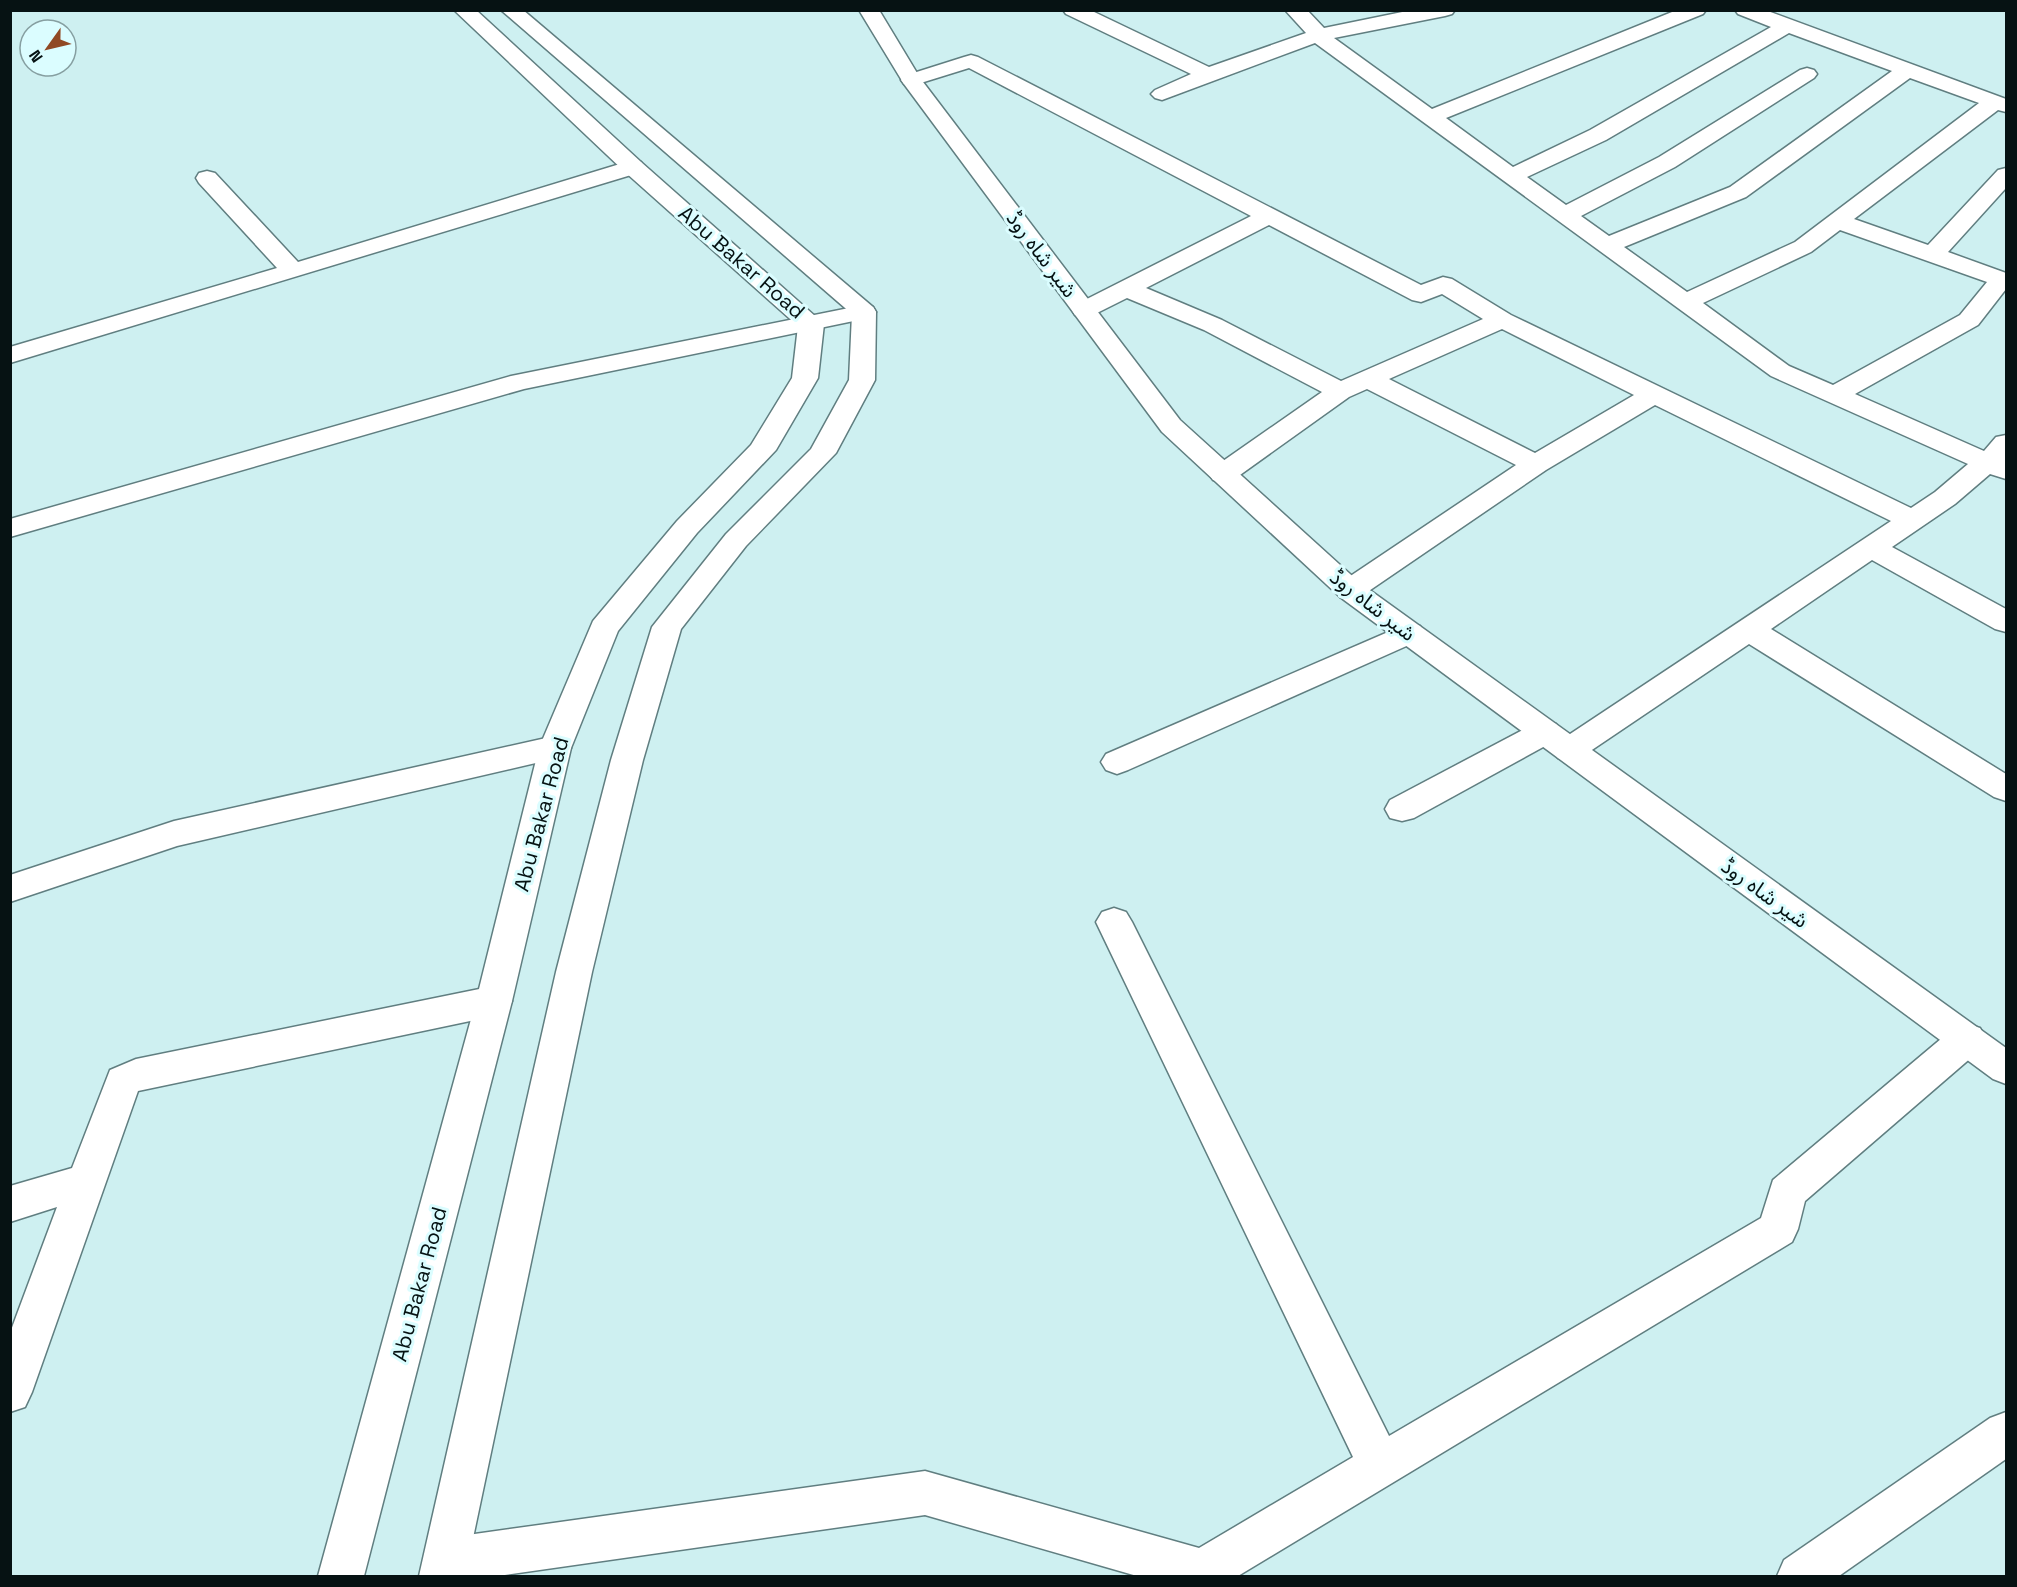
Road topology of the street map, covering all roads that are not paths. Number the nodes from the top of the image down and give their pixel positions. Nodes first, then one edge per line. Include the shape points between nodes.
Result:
1 (464, 10) edge
2 (511, 10) edge
3 (869, 10) edge
4 (1073, 10) edge
5 (1295, 10) edge
6 (1445, 10) edge
7 (1696, 10) edge
8 (1745, 10) edge
9 (1785, 27) junction
10 (1318, 34) junction
11 (1906, 70) junction
12 (1208, 74) junction
13 (1807, 74) dead end
14 (911, 80) junction
15 (1162, 94) dead end
16 (2001, 104) edge
17 (1430, 117) junction
18 (633, 167) junction
19 (2007, 175) edge
20 (1511, 176) junction
21 (207, 178) dead end
22 (1565, 215) junction
23 (1269, 216) junction
24 (1837, 221) junction
25 (1607, 245) junction
26 (1932, 255) junction
27 (293, 271) junction
28 (2004, 280) edge
29 (1126, 289) junction
30 (1686, 302) junction
31 (1084, 310) junction
32 (864, 312) junction
33 (1502, 320) junction
34 (811, 324) junction
35 (10, 355) edge
36 (1368, 379) junction
37 (1340, 391) junction
38 (1654, 394) junction
39 (1834, 395) junction
40 (2000, 459) edge
41 (1536, 464) junction
42 (1223, 474) junction
43 (1912, 520) junction
44 (10, 528) edge
45 (1872, 548) junction
46 (1350, 590) junction
47 (2007, 622) edge
48 (1750, 630) junction
49 (1409, 633) junction
50 (1557, 741) junction
51 (555, 748) junction
52 (1117, 762) dead end
53 (2007, 789) edge
54 (1402, 809) dead end
55 (10, 889) edge
56 (1113, 922) dead end
57 (494, 1001) junction
58 (1967, 1039) junction
59 (2007, 1068) edge
60 (86, 1181) junction
61 (10, 1204) edge
62 (10, 1392) edge
63 (2007, 1433) edge
64 (1380, 1465) junction
65 (444, 1569) edge
66 (341, 1576) edge
67 (1800, 1576) edge

1 - 18 street, Abu Bakar Road
2 - 32 street, Abu Bakar Road
3 - 14 street, شیر شاہ روڈ
4 - 12 street
5 - 10 street
6 - 10 street
7 - 17 street
8 - 9 street
9 - 11 street
9 - 20 street via 1598,135
10 - 12 street
10 - 17 street
11 - 16 street
11 - 25 street via 1738,192
12 - 15 street
13 - 22 street via 1667,162
14 - 23 street via 971,61
14 - 31 street, شیر شاہ روڈ
16 - 24 street
17 - 20 street
18 - 27 street
18 - 34 street, Abu Bakar Road
19 - 26 street
20 - 22 street
21 - 27 street
22 - 25 street
23 - 29 street
23 - 33 street via 1421,295 1443,284
24 - 26 street
24 - 30 street via 1803,247
25 - 30 street
26 - 28 street
27 - 35 street
28 - 39 street via 1969,320
29 - 31 street
29 - 37 street via 1213,325
30 - 39 street via 1780,371
31 - 42 street, شیر شاہ روڈ via 1171,426
32 - 34 street
32 - 65 street via 861,380 822,453 736,540 667,627 627,760 574,972
33 - 36 street
33 - 38 street
34 - 44 street via 520,382
34 - 51 street, Abu Bakar Road via 805,378 762,450 687,527 604,628
36 - 37 street
36 - 41 street
37 - 42 street
38 - 41 street
38 - 43 street
39 - 40 street
40 - 43 street
41 - 46 street
42 - 46 street, شیر شاہ روڈ
43 - 45 street
45 - 47 street
45 - 48 street
46 - 49 street, شیر شاہ روڈ
48 - 50 street
48 - 53 street
49 - 50 street, شیر شاہ روڈ
49 - 52 street
50 - 54 street
50 - 58 street, شیر شاہ روڈ
51 - 55 street via 174,834
51 - 57 street, Abu Bakar Road
56 - 64 street
57 - 60 street via 136,1075 118,1090
57 - 66 street, Abu Bakar Road
58 - 59 street, شیر شاہ روڈ
58 - 64 street via 1787,1192 1778,1229
60 - 61 street
60 - 62 street
63 - 67 street
64 - 65 street via 1202,1572 925,1493

